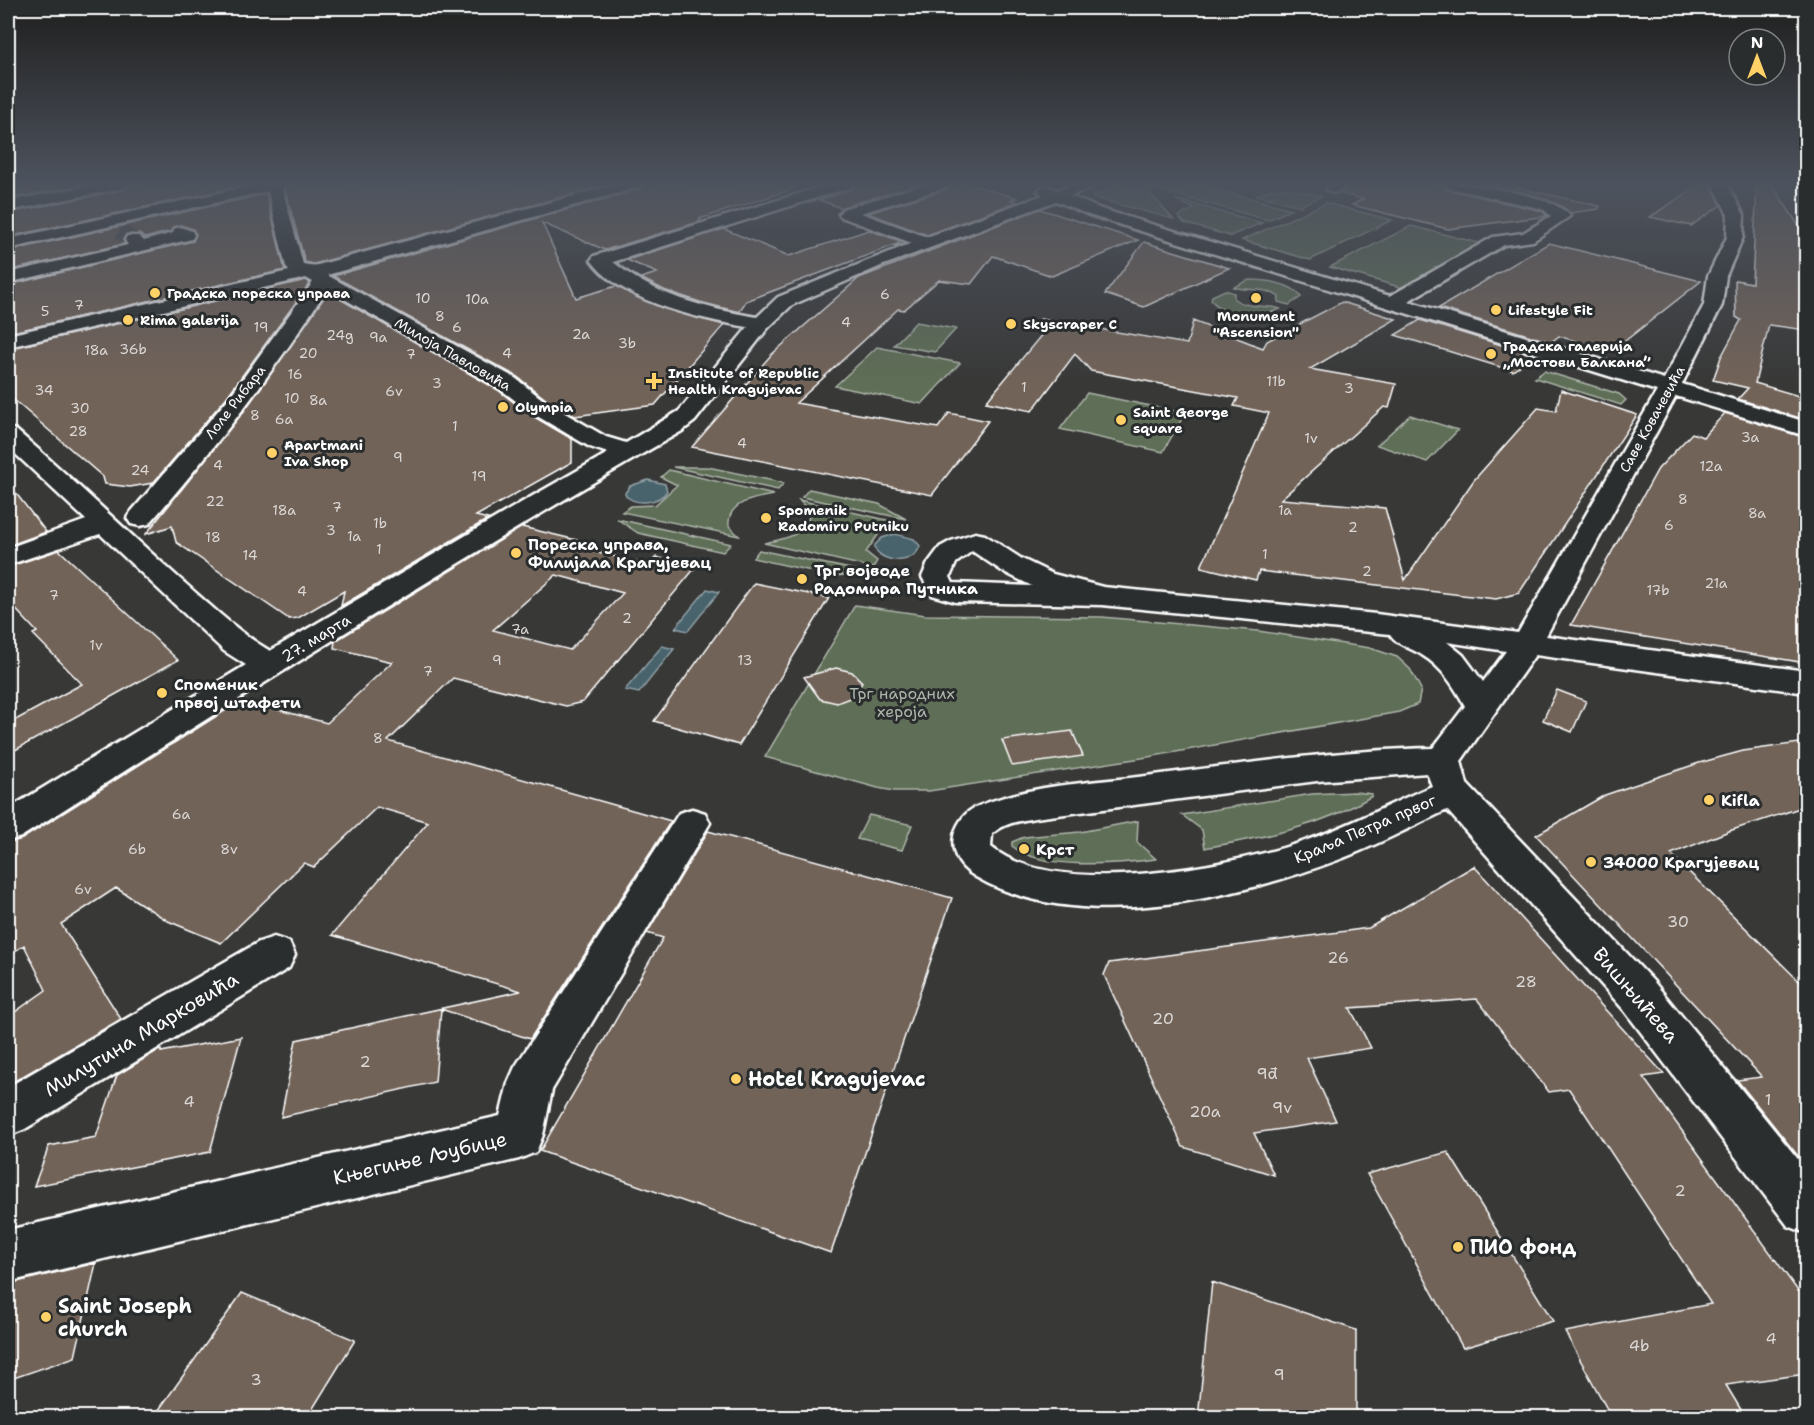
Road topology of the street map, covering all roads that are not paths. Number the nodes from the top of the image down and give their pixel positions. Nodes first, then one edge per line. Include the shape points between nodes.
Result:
1 (122, 250) edge
2 (291, 250) edge
3 (401, 250) edge
4 (631, 250) edge
5 (904, 250) edge
6 (1222, 250) edge
7 (1482, 250) edge
8 (1729, 250) edge
9 (74, 263) junction
10 (322, 273) junction
11 (87, 276) dead end
12 (8, 278) edge
13 (1393, 302) junction
14 (761, 324) junction
15 (8, 341) edge
16 (1670, 387) junction
17 (1806, 429) edge
18 (8, 435) edge
19 (628, 452) junction
20 (140, 519) dead end
21 (104, 523) junction
22 (8, 556) edge
23 (1102, 596) junction
24 (1376, 623) junction
25 (1527, 644) junction
26 (270, 666) junction
27 (1806, 682) edge
28 (1482, 708) junction
29 (1448, 776) junction
30 (692, 823) dead end
31 (8, 827) edge
32 (274, 955) dead end
33 (8, 1113) edge
34 (1806, 1208) edge
35 (8, 1256) edge

1 - 9 street
2 - 10 street, Милоја Павловића via 295,267
3 - 10 street
4 - 14 street via 600,260 626,282 663,301
5 - 14 street, 27. марта via 801,292
6 - 13 street
7 - 13 street
8 - 16 street, Саве Ковачевића via 1717,276 1713,305
9 - 11 street
9 - 12 street
10 - 15 street
10 - 19 street, Милоја Павловића via 507,383 538,407 588,436
10 - 20 street, Лоле Рибара via 288,335
13 - 16 street
14 - 19 street, 27. марта via 687,416
16 - 17 street
16 - 25 street, Саве Ковачевића
18 - 21 street
19 - 26 street, 27. марта
21 - 22 street
21 - 26 street via 235,644
23 - 23 street via 1043,580 1012,566 975,541 945,555 936,577 942,589 956,593
23 - 24 street
24 - 25 street
24 - 28 street via 1440,652 1463,672
25 - 27 street
25 - 28 street
26 - 31 street, 27. марта
28 - 29 street
29 - 29 street, Краља Петра првог via 1308,856 1238,874 1153,888 1101,891 1040,886 992,869 976,858 971,845 973,831 982,820 1028,806 1372,763
29 - 34 street, Вишњићева via 1639,996
30 - 35 street, Књегиње Љубице via 531,1083 519,1135
32 - 33 street, Милутина Марковића

